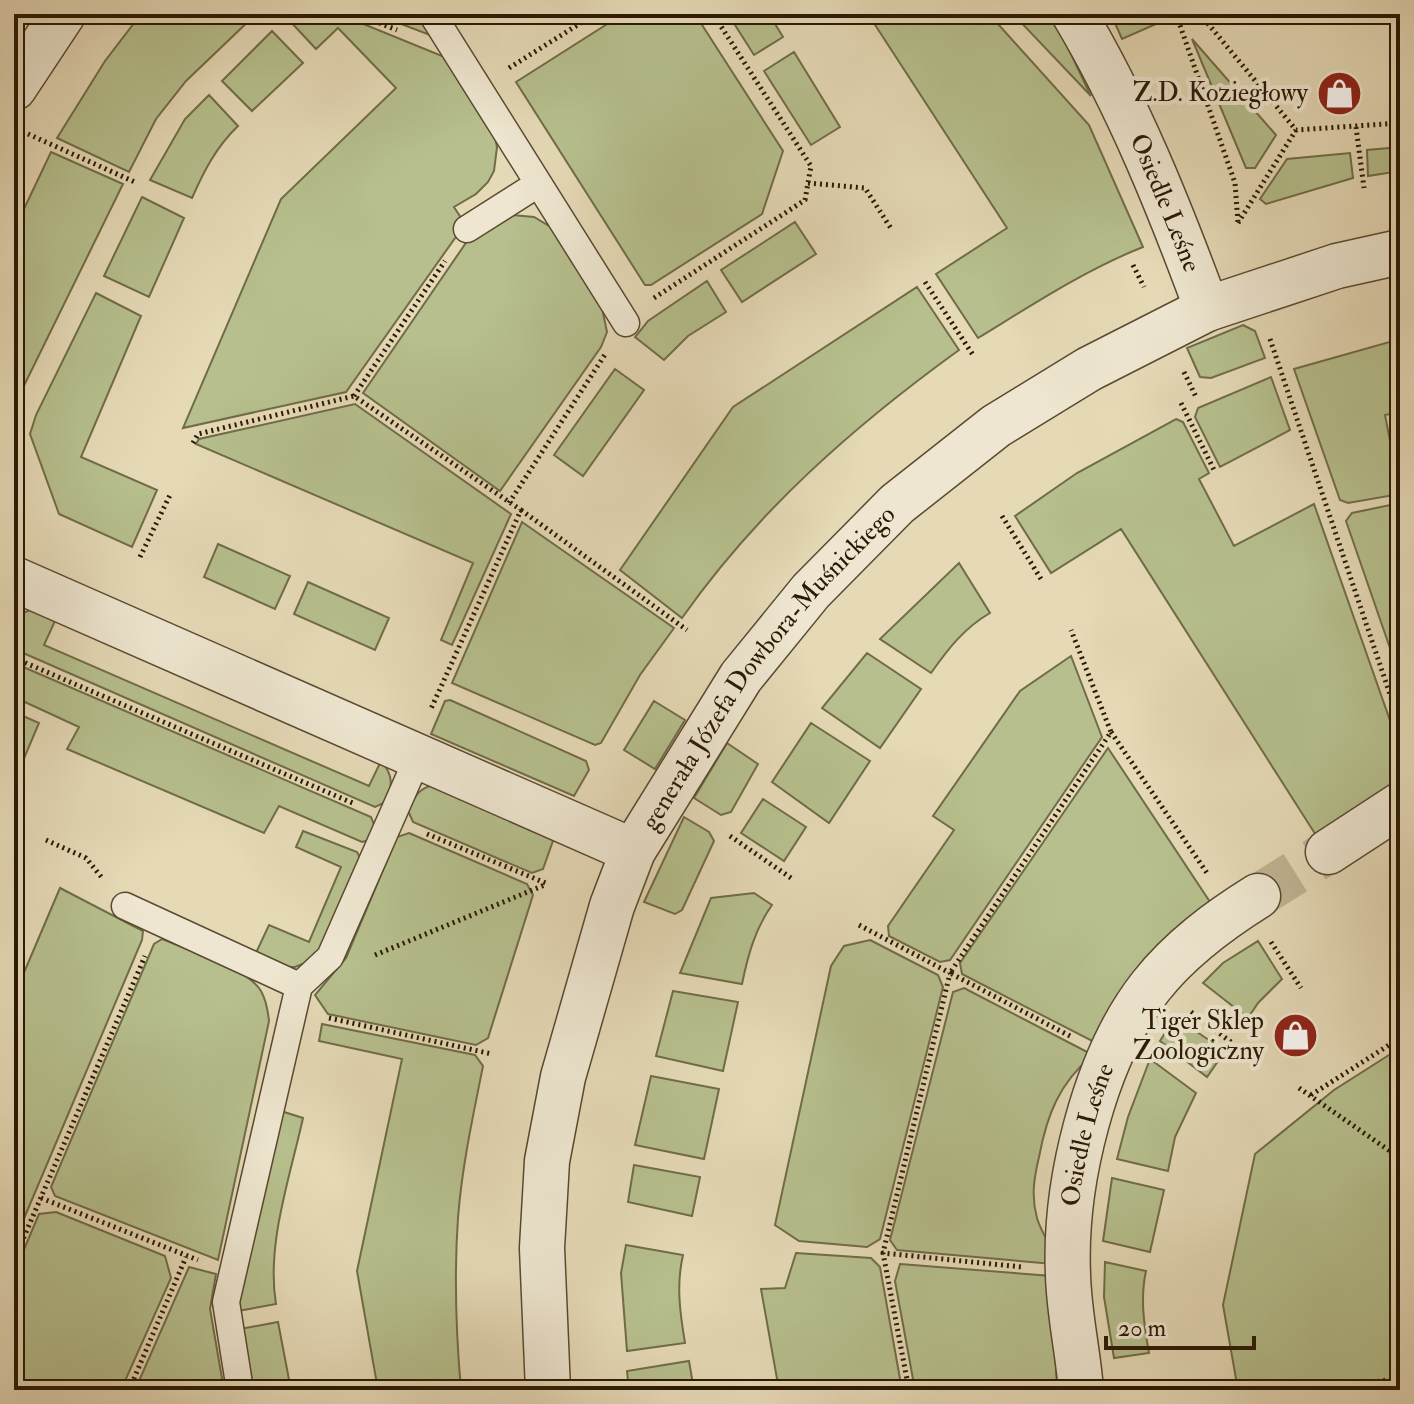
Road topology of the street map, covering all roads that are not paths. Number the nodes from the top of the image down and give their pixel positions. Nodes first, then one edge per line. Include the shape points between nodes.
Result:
1 (63, 14) edge
2 (432, 14) edge
3 (1074, 14) edge
4 (14, 88) edge
5 (538, 184) junction
6 (467, 229) road end
7 (1400, 252) edge
8 (1207, 309) junction
9 (626, 323) road end
10 (14, 579) edge
11 (415, 754) junction
12 (1400, 805) edge
13 (633, 851) junction
14 (1328, 852) tunnel mouth
15 (125, 906) road end
16 (1252, 913) tunnel mouth
17 (296, 998) junction
18 (240, 1390) edge
19 (548, 1390) edge
20 (1081, 1390) edge

1 - 4 street
2 - 5 lane
3 - 8 street, Osiedle Leśne via 1102,61
5 - 6 lane
5 - 9 lane
7 - 8 street, generała Józefa Dowbora-Muśnickiego via 1337,266
8 - 13 street, generała Józefa Dowbora-Muśnickiego via 1089,369 996,426 897,504 811,591 741,677
10 - 11 street
11 - 13 street
11 - 17 lane via 330,957
12 - 14 street
13 - 19 street, generała Józefa Dowbora-Muśnickiego via 563,1077 547,1161 542,1248
15 - 17 lane
16 - 20 street, Osiedle Leśne via 1186,947 1150,987 1111,1057 1091,1110 1077,1162 1067,1272
17 - 18 lane via 226,1302

